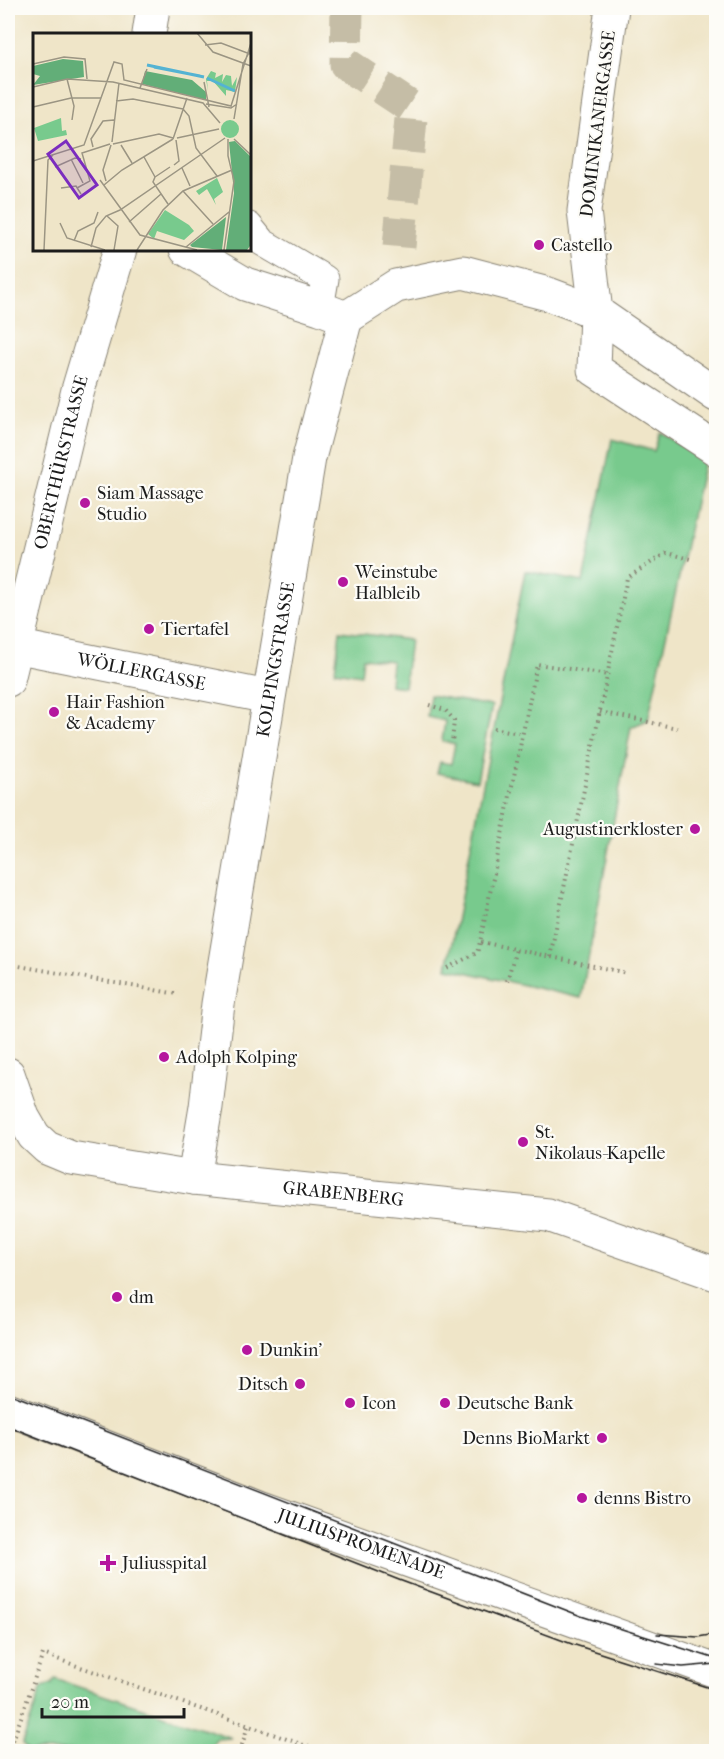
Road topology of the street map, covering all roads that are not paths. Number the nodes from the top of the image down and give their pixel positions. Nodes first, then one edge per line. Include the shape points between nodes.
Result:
1 (153, 8) edge
2 (612, 8) edge
3 (149, 33) edge
4 (250, 227) edge
5 (120, 250) edge
6 (188, 250) edge
7 (596, 312) junction
8 (333, 313) junction
9 (717, 395) edge
10 (717, 449) edge
11 (15, 646) junction
12 (8, 680) edge
13 (268, 697) junction
14 (8, 1074) edge
15 (194, 1178) junction
16 (717, 1274) edge
17 (8, 1409) edge
18 (717, 1671) edge

1 - 3 street
2 - 7 street, DOMINIKANERGASSE via 584,211
4 - 8 lane via 262,242 325,279
5 - 11 street, OBERTHÜRSTRASSE via 78,390
6 - 8 street via 245,284
7 - 8 street via 548,294 463,272 396,286
7 - 9 street
7 - 10 street, DOMINIKANERGASSE via 594,369
8 - 13 street, KOLPINGSTRASSE
11 - 12 street, OBERTHÜRSTRASSE
11 - 13 street, WÖLLERGASSE
13 - 15 street, KOLPINGSTRASSE
14 - 15 street, GRABENBERG via 23,1117 47,1148 71,1158
15 - 16 street, GRABENBERG via 548,1215
17 - 18 street, JULIUSPROMENADE via 273,1512

